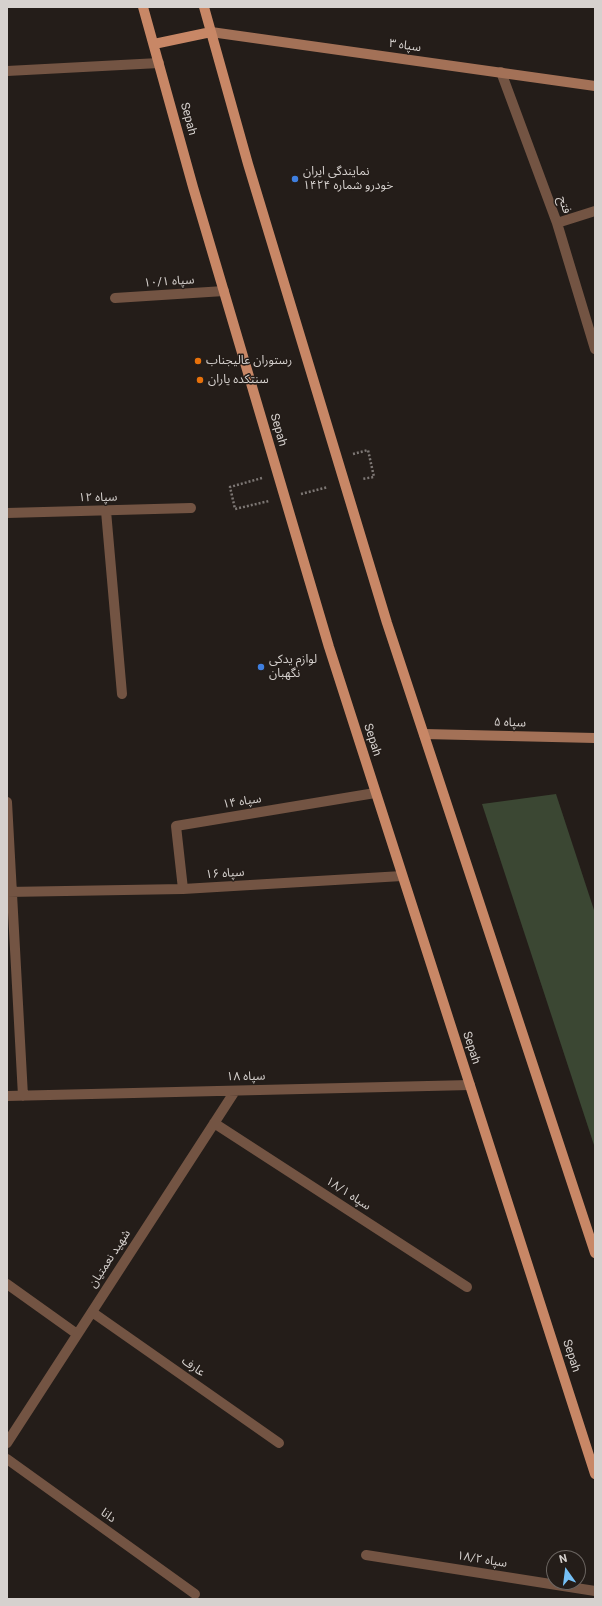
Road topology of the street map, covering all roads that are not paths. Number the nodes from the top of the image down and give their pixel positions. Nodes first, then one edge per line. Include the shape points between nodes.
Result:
1 (144, 7) edge
2 (204, 7) edge
3 (211, 32) junction
4 (154, 44) junction
5 (159, 63) junction
6 (7, 71) edge
7 (501, 72) junction
8 (595, 86) edge
9 (595, 211) edge
10 (557, 223) junction
11 (224, 291) junction
12 (115, 298) dead end
13 (595, 349) edge
14 (190, 508) dead end
15 (106, 511) junction
16 (7, 512) edge
17 (122, 694) dead end
18 (424, 734) junction
19 (595, 738) edge
20 (376, 793) junction
21 (7, 802) edge
22 (402, 876) junction
23 (183, 889) junction
24 (10, 892) edge
25 (470, 1085) junction
26 (235, 1091) junction
27 (7, 1096) edge
28 (23, 1096) junction
29 (214, 1123) junction
30 (595, 1253) edge
31 (7, 1284) edge
32 (467, 1287) dead end
33 (92, 1312) junction
34 (77, 1334) junction
35 (7, 1442) edge
36 (279, 1443) dead end
37 (7, 1460) edge
38 (595, 1474) edge
39 (366, 1555) dead end
40 (595, 1591) edge
41 (195, 1594) dead end

1 - 4 main road, Sepah
2 - 3 main road
3 - 4 main road
3 - 7 street, سپاه ۳
3 - 18 main road via 252,179 387,623
4 - 5 main road, Sepah
5 - 6 street
5 - 11 main road, Sepah
7 - 8 street, سپاه ۳
7 - 10 street, فتح
9 - 10 street
10 - 13 street, فتح
11 - 12 street, سپاه ۱۰/۱
11 - 20 main road, Sepah via 329,647
14 - 15 street, سپاه ۱۲
15 - 16 street, سپاه ۱۲
15 - 17 street
18 - 19 street, سپاه ۵
18 - 30 main road
20 - 22 main road, Sepah
20 - 23 street, سپاه ۱۴ via 176,826
21 - 24 street
22 - 23 street, سپاه ۱۶
22 - 25 main road, Sepah
23 - 24 street, سپاه ۱۶
24 - 28 street
25 - 26 street, سپاه ۱۸
25 - 38 main road, Sepah
26 - 28 street, سپاه ۱۸
26 - 29 street, شهید نعمتیان
27 - 28 street, سپاه ۱۸
29 - 32 street, سپاه ۱۸/۱
29 - 33 street, شهید نعمتیان
31 - 34 street
33 - 34 street, شهید نعمتیان
33 - 36 street, عارف
34 - 35 street, شهید نعمتیان
37 - 41 street, دانا
39 - 40 street, سپاه ۱۸/۲

